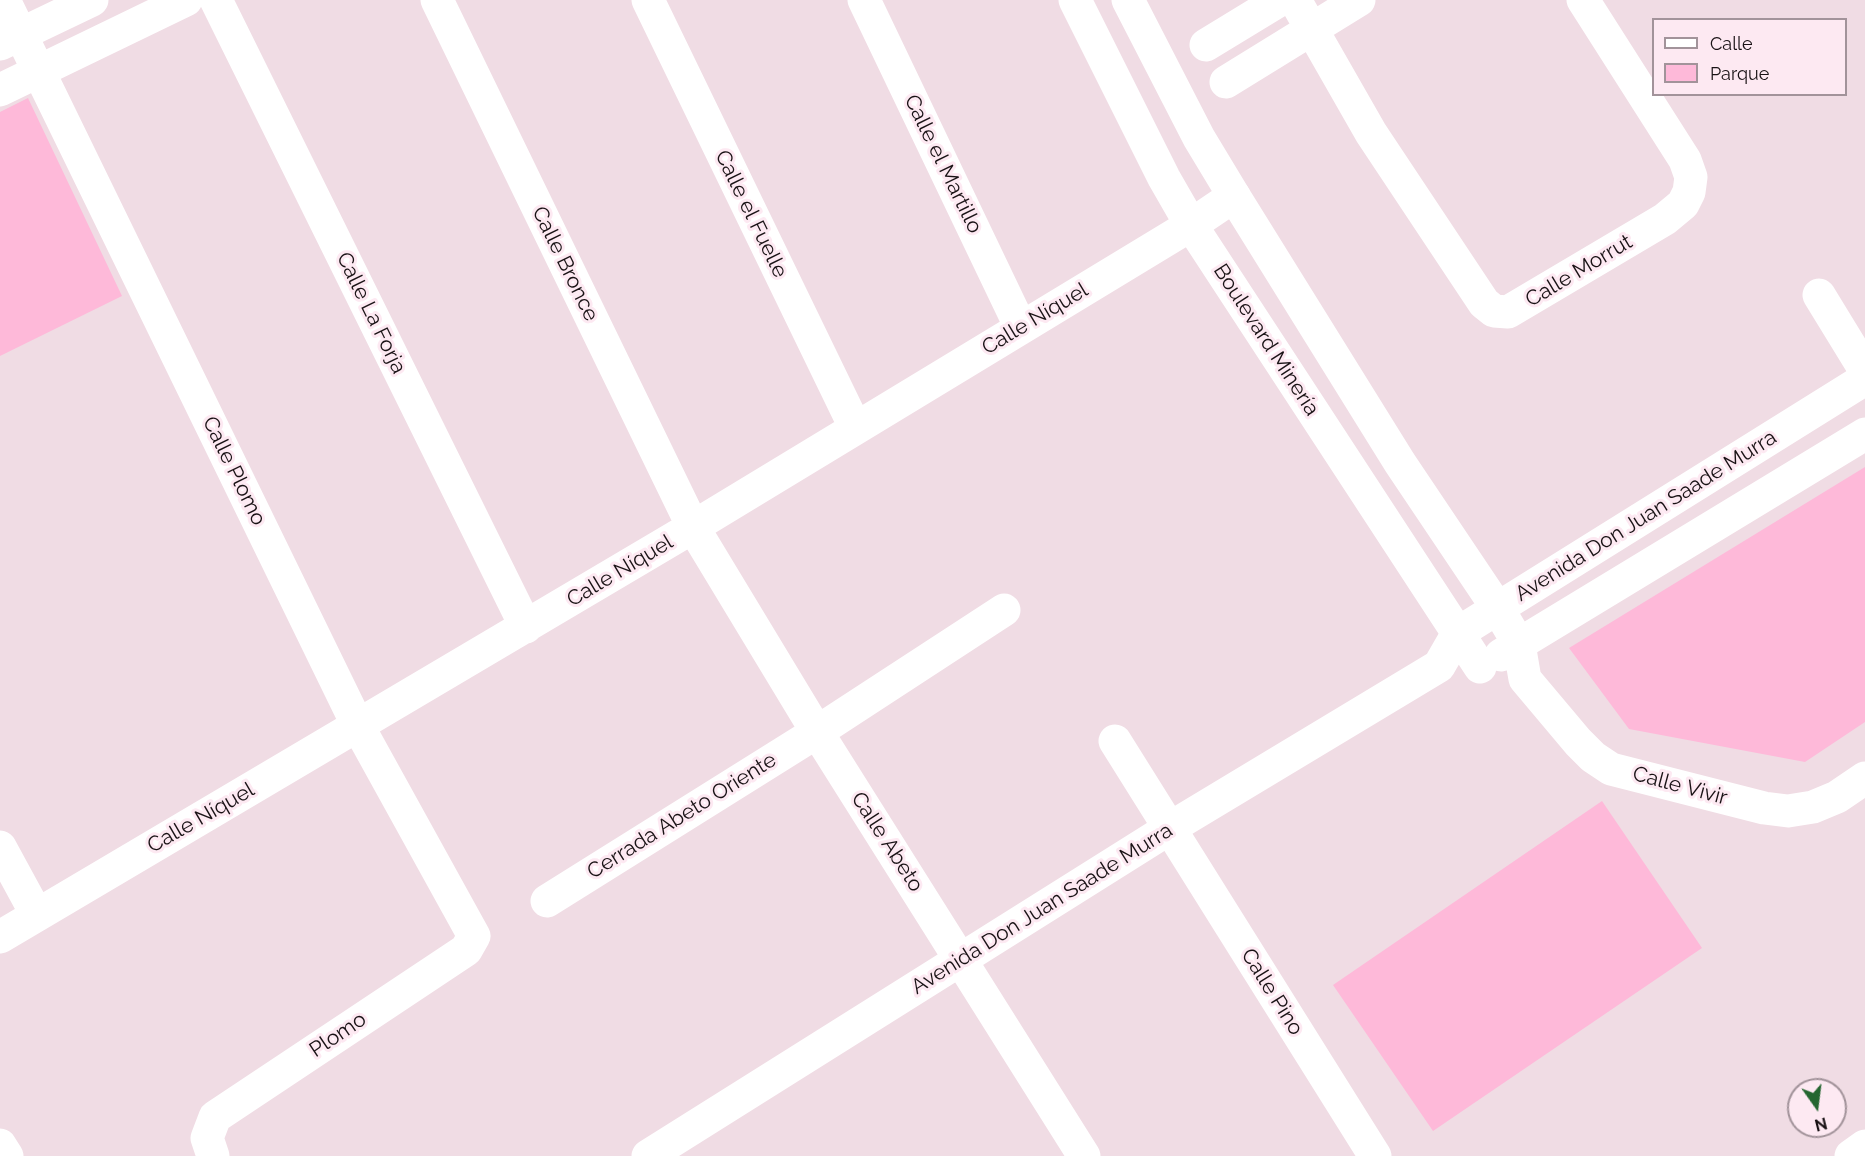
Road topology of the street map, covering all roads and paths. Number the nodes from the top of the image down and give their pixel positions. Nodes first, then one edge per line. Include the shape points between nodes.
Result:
1 (4, 0) edge
2 (92, 0) edge
3 (186, 0) edge
4 (216, 0) edge
5 (437, 0) edge
6 (648, 0) edge
7 (864, 0) edge
8 (1075, 0) edge
9 (1128, 0) edge
10 (1280, 0) edge
11 (1295, 0) edge
12 (1359, 0) edge
13 (1583, 0) edge
14 (1310, 29) junction
15 (10, 39) edge
16 (1206, 45) dead end
17 (39, 71) junction
18 (1226, 82) dead end
19 (0, 90) edge
20 (1234, 196) junction
21 (1191, 225) junction
22 (1820, 295) dead end
23 (1021, 328) junction
24 (1865, 370) edge
25 (1865, 379) edge
26 (855, 427) junction
27 (1865, 434) edge
28 (693, 527) junction
29 (1498, 609) junction
30 (1004, 610) dead end
31 (526, 627) junction
32 (1458, 633) junction
33 (1519, 644) junction
34 (1439, 666) junction
35 (1480, 667) junction
36 (1525, 679) junction
37 (358, 726) junction
38 (817, 732) junction
39 (1115, 741) dead end
40 (1865, 778) edge
41 (1170, 828) junction
42 (0, 847) edge
43 (547, 901) dead end
44 (37, 915) junction
45 (474, 936) joint
46 (0, 937) edge
47 (962, 958) junction
48 (0, 1145) edge
49 (1865, 1146) edge
50 (210, 1147) edge
51 (7, 1156) edge
52 (648, 1156) edge
53 (1084, 1156) edge
54 (1375, 1156) edge
55 (1851, 1156) edge

1 - 15 street, Calle Plomo
2 - 15 street
3 - 17 street
4 - 31 street, Calle La Forja
5 - 28 street, Calle Bronce
6 - 26 street, Calle el Fuelle
7 - 23 street, Calle el Martillo
8 - 21 street, Boulevard Minería
9 - 20 street via 1199,138
10 - 16 street
11 - 14 street
12 - 14 street
13 - 14 street, Calle Morrut via 1686,160 1691,177 1689,192 1683,204 1665,219 1508,312 1494,311 1484,303 1371,133
14 - 18 street
15 - 17 street, Calle Plomo
17 - 19 street
17 - 37 street, Calle Plomo
20 - 21 street, Calle Níquel
20 - 29 street via 1400,463
21 - 23 street, Calle Níquel
21 - 32 street, Boulevard Minería
22 - 24 street
23 - 26 street, Calle Níquel
25 - 29 street, Avenida Don Juan Saade Murra
26 - 28 street, Calle Níquel
27 - 33 street, Avenida Don Juan Saade Murra
28 - 31 street, Calle Níquel
28 - 38 street, Calle Abeto
29 - 32 street, Avenida Don Juan Saade Murra
29 - 33 street
30 - 38 street, Cerrada Abeto Oriente
31 - 37 street, Calle Níquel
32 - 34 street, Avenida Don Juan Saade Murra
32 - 35 street, Boulevard Minería
33 - 35 street, Avenida Don Juan Saade Murra
33 - 36 street
34 - 35 street
34 - 41 street, Avenida Don Juan Saade Murra
35 - 36 street
36 - 40 street, Calle Vivir via 1578,742 1611,769 1788,811 1813,807
37 - 44 street, Calle Níquel
37 - 45 street, Calle Plomo
38 - 43 street, Cerrada Abeto Oriente
38 - 47 street, Calle Abeto
39 - 41 street, Calle Pino
41 - 47 street, Avenida Don Juan Saade Murra
41 - 54 street, Calle Pino
42 - 44 street
44 - 46 street, Calle Níquel
45 - 50 street, Plomo via 466,950 215,1117
47 - 52 street, Avenida Don Juan Saade Murra
47 - 53 street, Calle Abeto
48 - 51 street
49 - 55 street

